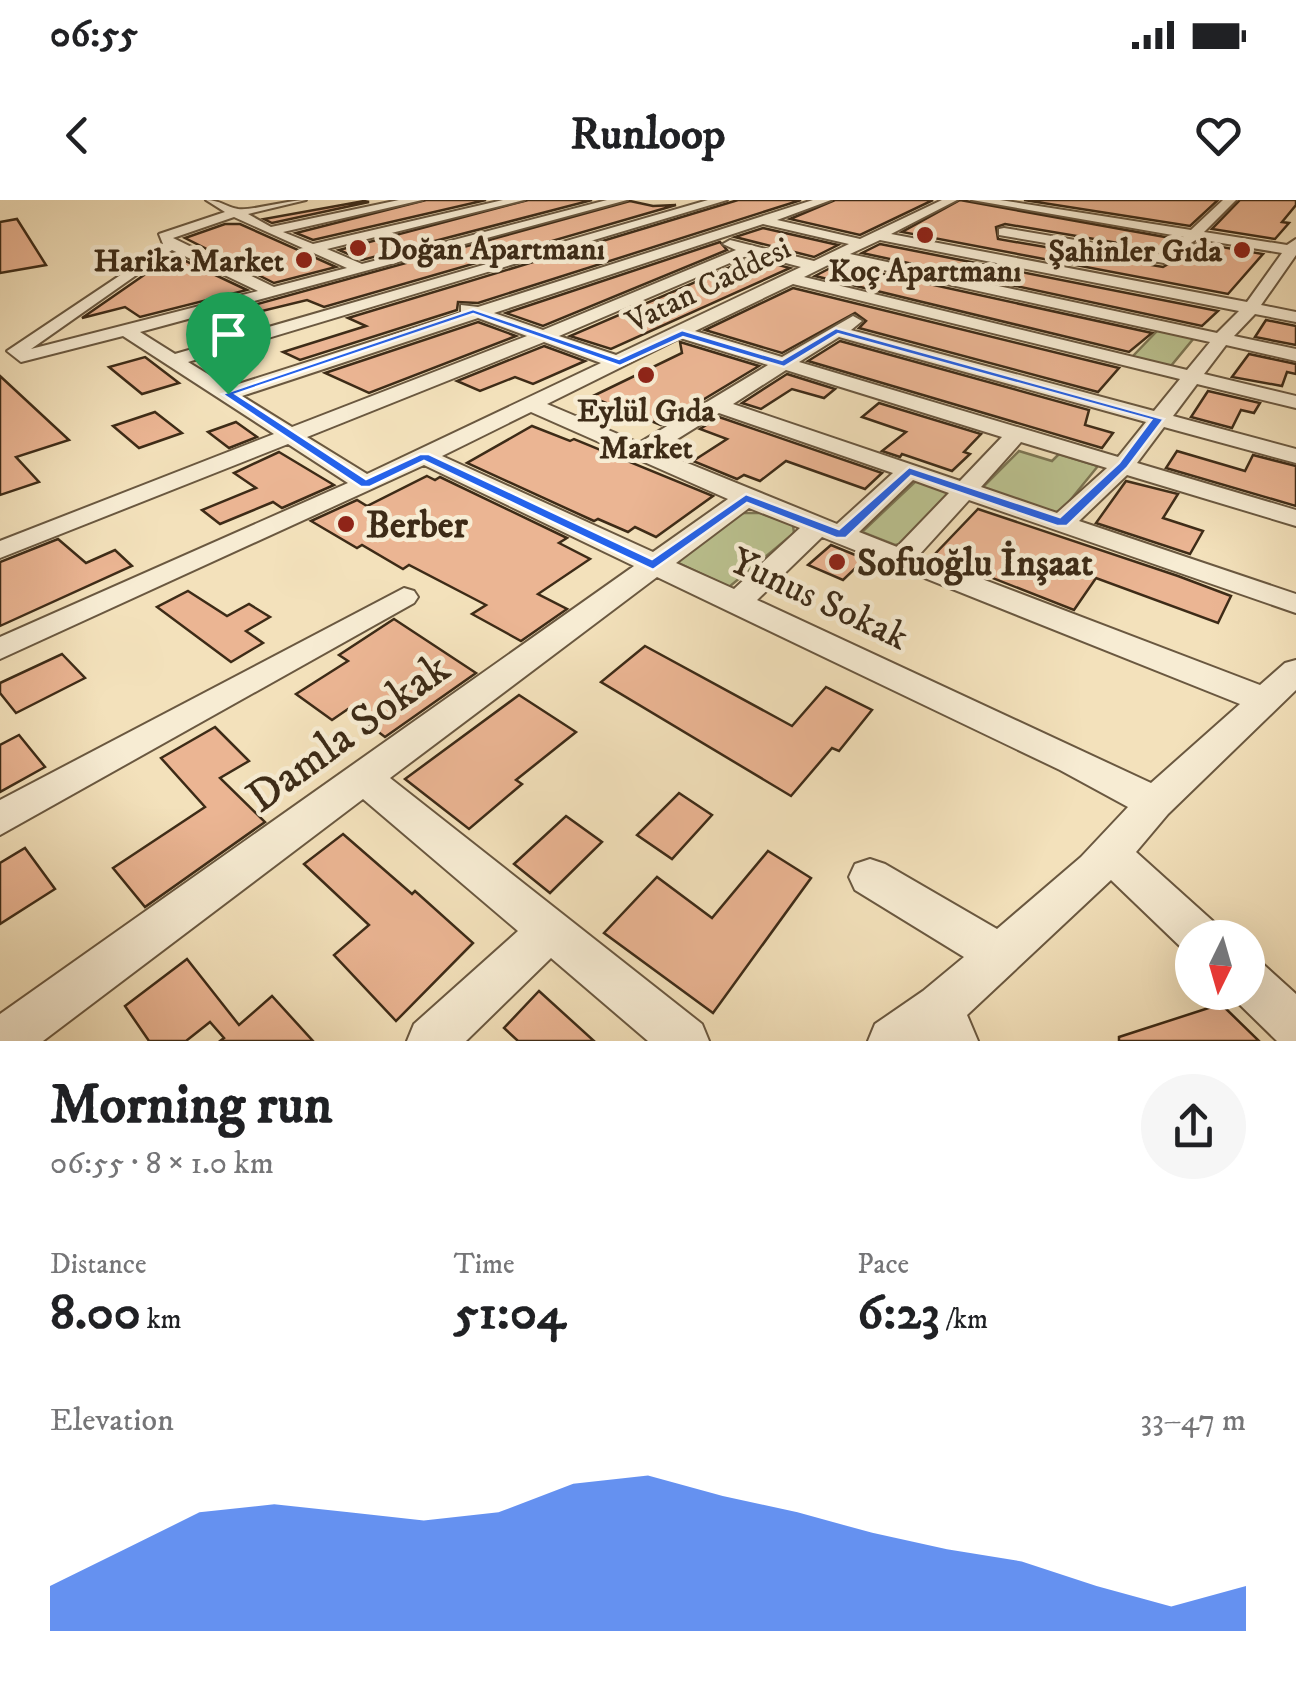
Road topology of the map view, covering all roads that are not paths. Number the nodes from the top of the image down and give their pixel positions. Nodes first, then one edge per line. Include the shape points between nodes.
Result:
1 (212, 200) edge
2 (300, 200) edge
3 (416, 200) edge
4 (443, 200) edge
5 (518, 200) edge
6 (620, 200) edge
7 (674, 200) edge
8 (720, 200) edge
9 (824, 200) edge
10 (951, 200) edge
11 (978, 200) edge
12 (1230, 200) edge
13 (700, 206) junction
14 (1037, 206) edge
15 (476, 210) junction
16 (1120, 210) dead end
17 (232, 213) junction
18 (765, 221) junction
19 (1107, 221) junction
20 (527, 225) junction
21 (268, 232) junction
22 (1004, 232) junction
23 (1195, 235) junction
24 (706, 238) junction
25 (868, 239) junction
26 (582, 241) junction
27 (171, 244) junction
28 (310, 249) junction
29 (750, 249) junction
30 (1295, 249) edge
31 (659, 252) junction
32 (971, 253) junction
33 (642, 258) junction
34 (1164, 259) junction
35 (829, 261) junction
36 (709, 266) junction
37 (358, 267) junction
38 (1059, 270) junction
39 (793, 279) junction
40 (1135, 285) junction
41 (412, 288) junction
42 (271, 291) junction
43 (1022, 295) junction
44 (886, 302) junction
45 (458, 305) junction
46 (1251, 308) junction
47 (1296, 317) edge
48 (980, 323) junction
49 (836, 330) junction
50 (127, 331) junction
51 (682, 333) junction
52 (543, 336) junction
53 (1221, 339) junction
54 (1296, 355) edge
55 (172, 360) junction
56 (620, 363) junction
57 (784, 364) junction
58 (1191, 377) junction
59 (228, 394) junction
60 (1296, 402) edge
61 (532, 405) junction
62 (716, 405) junction
63 (1158, 419) junction
64 (290, 432) junction
65 (1017, 434) junction
66 (641, 452) junction
67 (424, 456) junction
68 (1296, 456) edge
69 (1123, 466) junction
70 (909, 471) junction
71 (366, 484) junction
72 (965, 490) junction
73 (746, 498) junction
74 (1296, 518) edge
75 (1062, 523) junction
76 (830, 530) junction
77 (0, 550) edge
78 (902, 558) junction
79 (653, 565) junction
80 (404, 598) dead end
81 (737, 603) junction
82 (1296, 604) edge
83 (0, 649) edge
84 (1296, 670) edge
85 (1264, 700) junction
86 (364, 778) junction
87 (1156, 803) junction
88 (0, 819) edge
89 (1110, 853) junction
90 (870, 877) dead end
91 (1182, 920) edge
92 (550, 930) junction
93 (999, 954) junction
94 (1265, 996) edge
95 (947, 1024) edge
96 (1296, 1026) edge
97 (4, 1041) edge
98 (430, 1041) edge
99 (686, 1041) edge
100 (892, 1041) edge

1 - 17 street
2 - 17 street
3 - 21 street
4 - 15 street
5 - 15 street
6 - 20 street
7 - 13 street
8 - 13 street
9 - 18 street
10 - 25 street, Vatan Caddesi
11 - 14 street
12 - 23 street
13 - 18 street
13 - 26 street
14 - 19 street
14 - 22 street
15 - 20 street
15 - 28 street
16 - 19 street
17 - 21 street
17 - 27 street via 166,234
18 - 24 street
18 - 25 street
19 - 23 street
20 - 26 street
20 - 37 street
21 - 28 street
22 - 32 street
22 - 34 street
23 - 30 street
23 - 34 street
24 - 29 street
24 - 31 street
25 - 32 street
25 - 35 street, Vatan Caddesi
26 - 33 street
26 - 41 street
27 - 42 street
27 - 50 street via 16,352 36,354
28 - 37 street
29 - 35 street
29 - 36 street
30 - 46 street
31 - 33 street
31 - 36 street
32 - 38 street
33 - 45 street
34 - 40 street
35 - 39 street, Vatan Caddesi
35 - 43 street
36 - 52 street
37 - 41 street
37 - 42 street
38 - 40 street
38 - 43 street
39 - 44 street
39 - 51 street, Vatan Caddesi
40 - 46 street
41 - 45 street
41 - 55 street
42 - 50 street
43 - 48 street
43 - 53 street
44 - 48 street
44 - 49 street
45 - 52 street
45 - 59 street
46 - 47 street
46 - 53 street
48 - 58 street
49 - 57 street
49 - 63 street
50 - 55 street
51 - 56 street, Vatan Caddesi
51 - 57 street
52 - 56 street
52 - 64 street
53 - 54 street
53 - 58 street
55 - 59 street
56 - 61 street, Vatan Caddesi
57 - 62 street
57 - 65 street
58 - 60 street
58 - 63 street
59 - 64 street
61 - 66 street
61 - 67 street, Vatan Caddesi
62 - 66 street
62 - 70 street
63 - 68 street
63 - 69 street
64 - 71 street
64 - 77 street
65 - 69 street
65 - 72 street
66 - 73 street
67 - 71 street, Vatan Caddesi
67 - 79 street, Yunus Sokak
69 - 74 street
69 - 75 street
70 - 72 street
70 - 76 street
71 - 83 street, Vatan Caddesi
72 - 75 street
72 - 78 street
73 - 76 street
73 - 79 street, Damla Sokak
75 - 82 street
76 - 78 street
76 - 81 street
78 - 85 street
79 - 81 street, Yunus Sokak
79 - 86 street, Damla Sokak
80 - 88 street
81 - 87 street, Yunus Sokak
84 - 85 street
85 - 87 street
86 - 92 street
86 - 97 street, Damla Sokak
87 - 89 street
89 - 91 street
89 - 93 street
90 - 93 street
92 - 98 street
92 - 99 street
93 - 95 street
94 - 96 street
95 - 100 street

